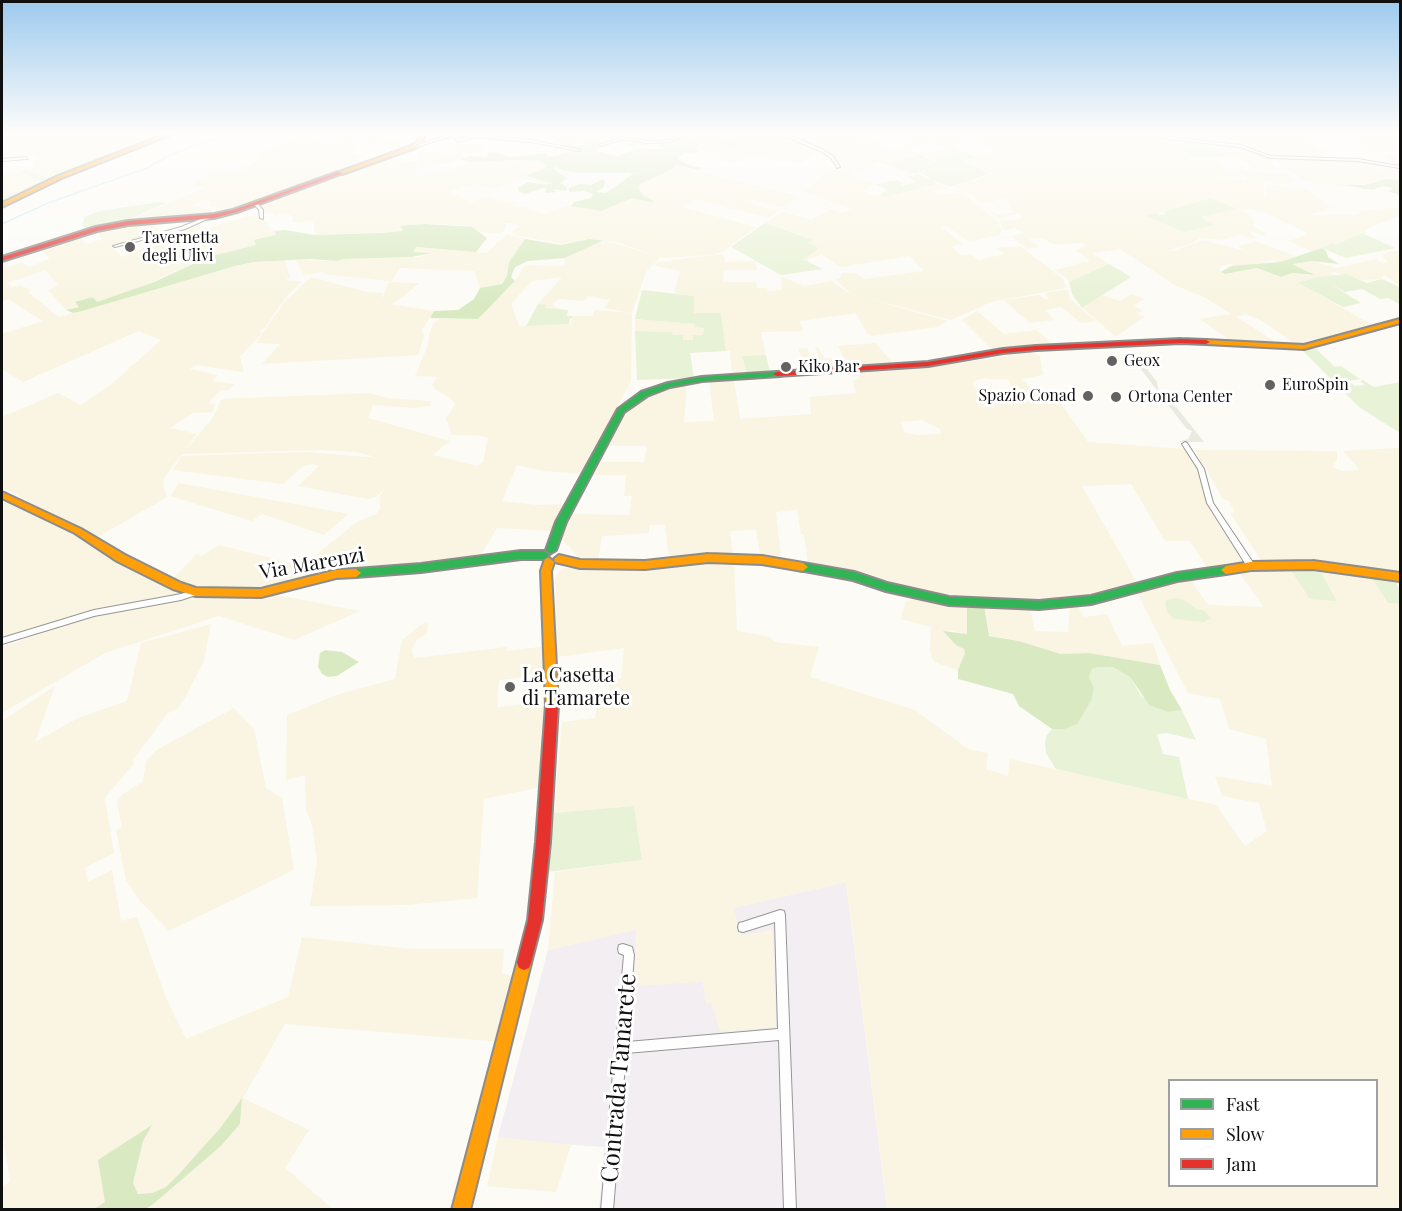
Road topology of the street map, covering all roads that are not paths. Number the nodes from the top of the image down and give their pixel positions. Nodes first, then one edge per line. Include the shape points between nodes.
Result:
1 (31, 190) edge
2 (296, 190) edge
3 (2, 203) edge
4 (256, 204) junction
5 (212, 216) junction
6 (262, 218) dead end
7 (115, 246) dead end
8 (2, 259) edge
9 (1401, 321) edge
10 (1185, 444) dead end
11 (2, 495) edge
12 (551, 556) junction
13 (1251, 566) junction
14 (1401, 576) edge
15 (196, 592) junction
16 (2, 640) edge
17 (743, 927) dead end
18 (623, 949) dead end
19 (784, 1034) junction
20 (620, 1048) junction
21 (461, 1209) edge
22 (607, 1209) edge
23 (790, 1209) edge

1 - 3 main road
2 - 4 main road
4 - 5 main road
4 - 6 street
5 - 7 street
5 - 8 main road via 106,227
9 - 12 main road via 1304,347 1155,341 1036,348 928,364 702,379 656,388 621,411 561,522 551,545
10 - 13 street via 1201,469 1210,503
11 - 15 main road, Via Marenzi via 78,531 177,586
12 - 13 main road, Via Marenzi via 606,566 708,558 762,560 854,576 949,601 1039,605 1099,599 1177,578
12 - 15 main road, Via Marenzi via 521,555 336,574 261,593
12 - 21 main road via 546,571 552,701 535,920
13 - 14 main road, Via Marenzi via 1313,565
15 - 16 street via 94,613
17 - 19 street via 780,915
18 - 20 street, Contrada Tamarete via 629,955
19 - 20 street
19 - 23 street
20 - 22 street, Contrada Tamarete

